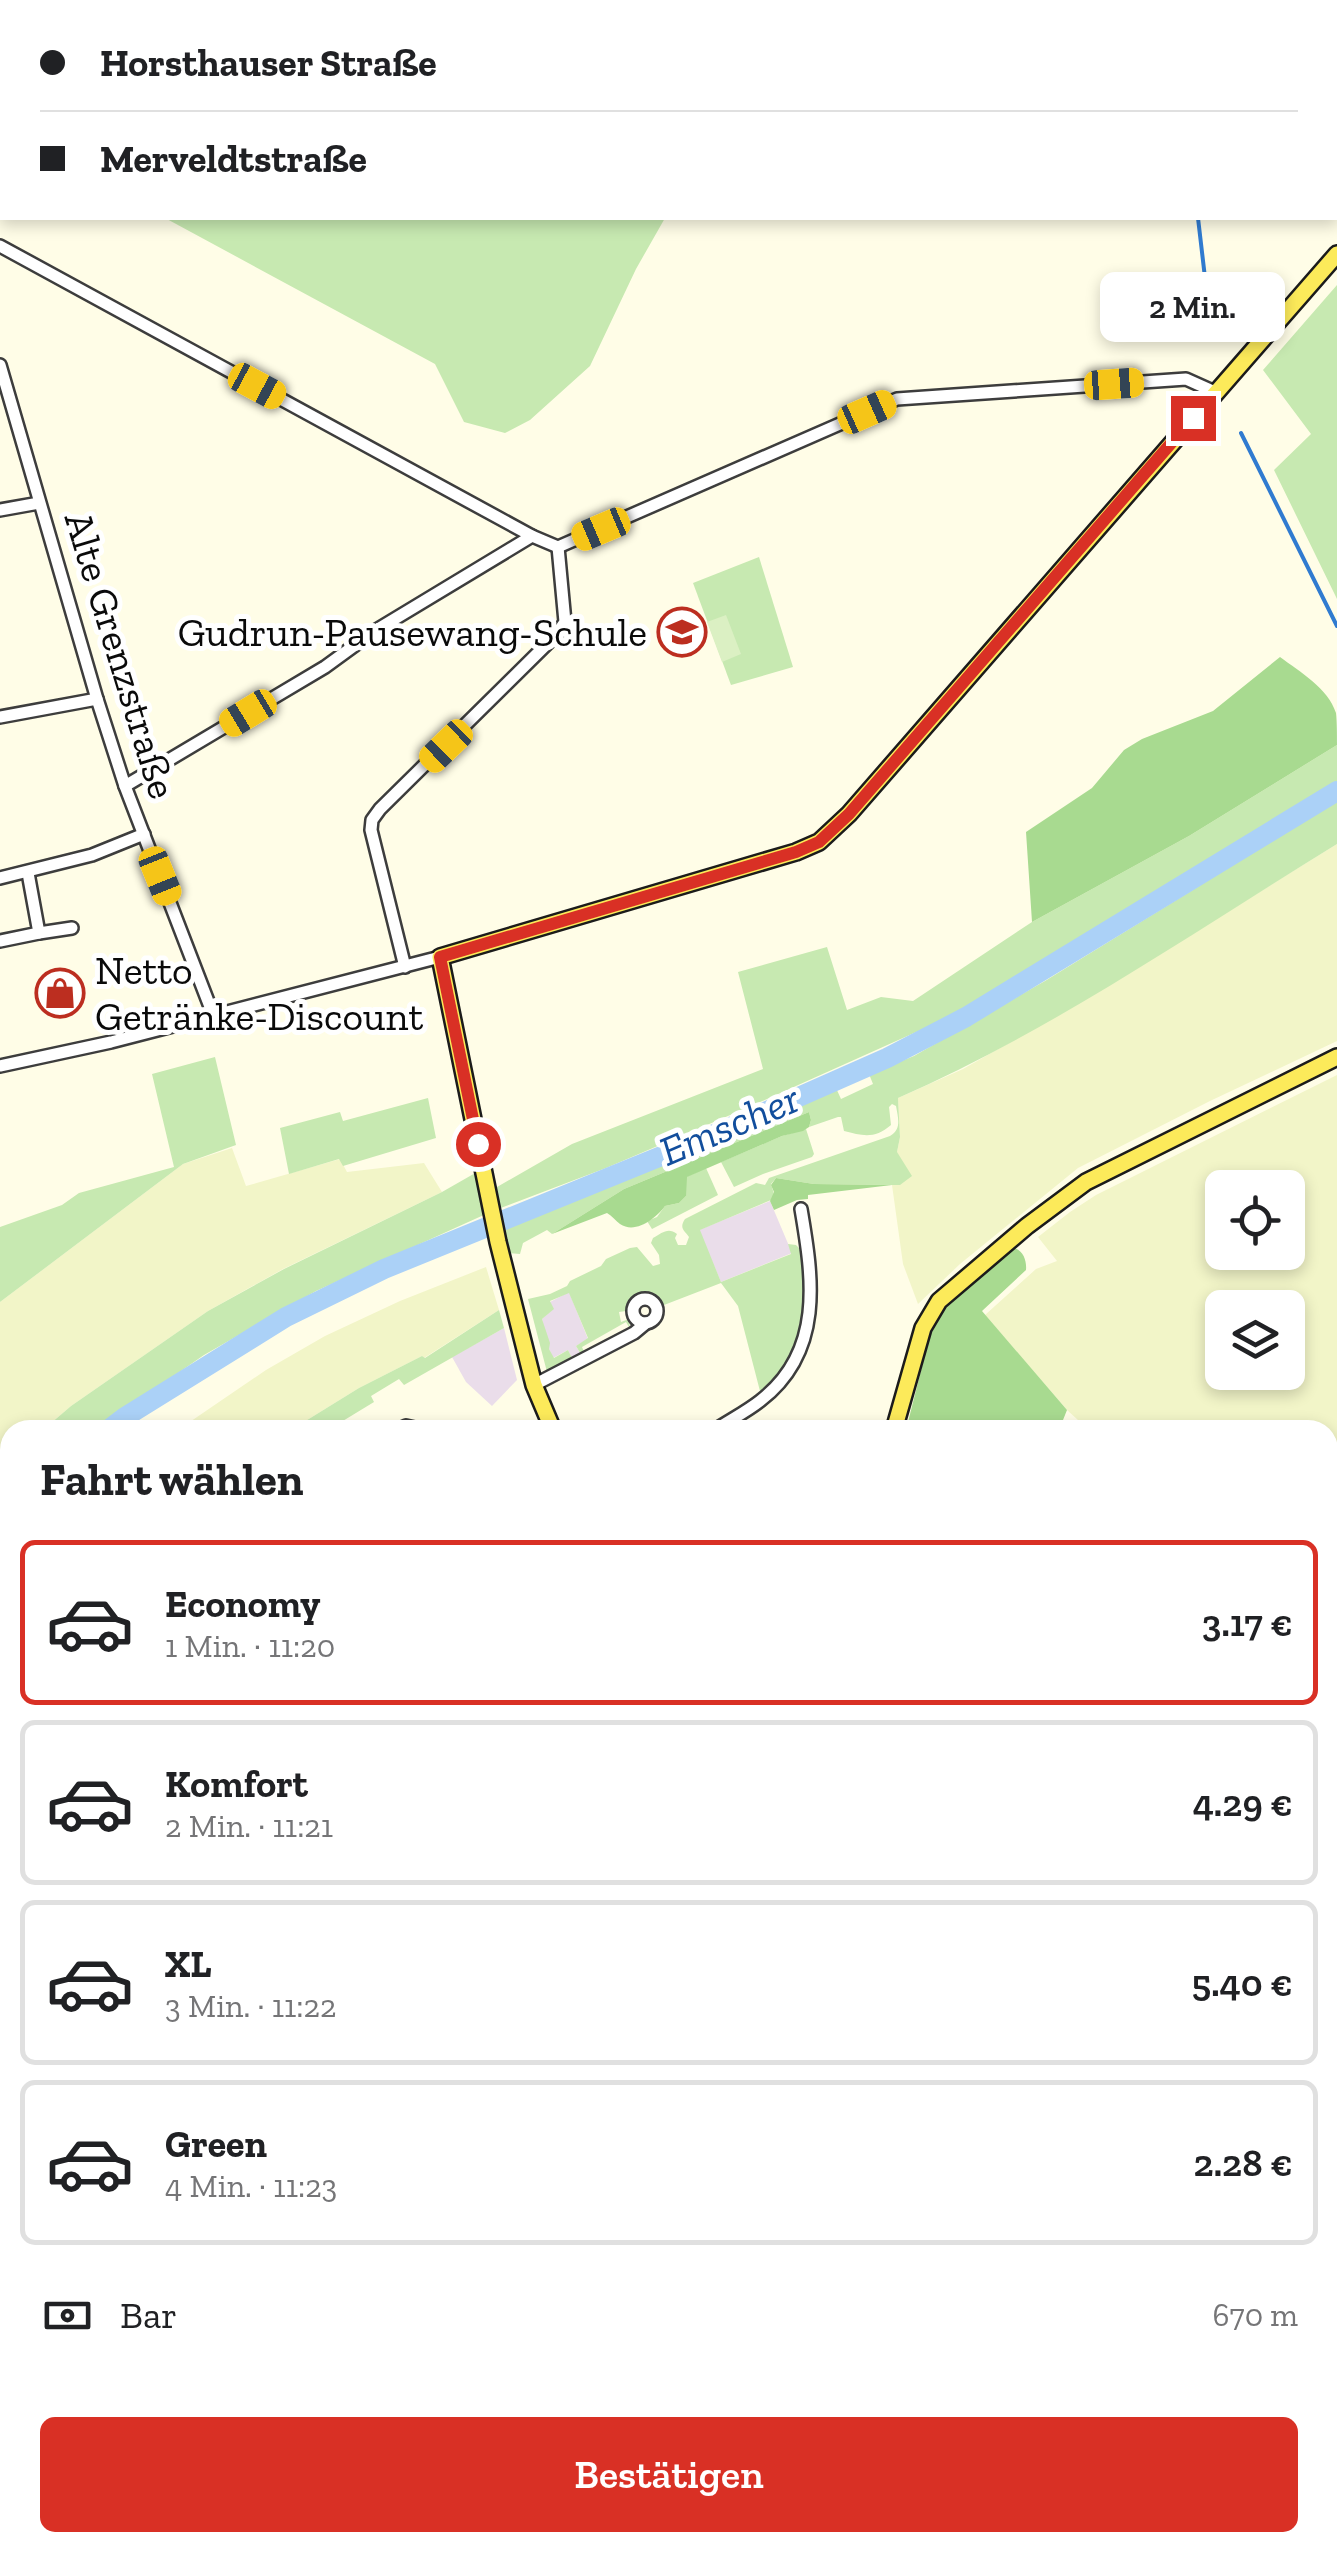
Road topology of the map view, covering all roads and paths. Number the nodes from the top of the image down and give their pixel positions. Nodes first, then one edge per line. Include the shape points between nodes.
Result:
1 (0, 246) edge
2 (1337, 254) edge
3 (0, 365) edge
4 (1215, 392) junction
5 (39, 503) junction
6 (0, 510) edge
7 (532, 536) junction
8 (558, 547) junction
9 (97, 700) junction
10 (0, 717) edge
11 (126, 786) junction
12 (144, 834) junction
13 (28, 873) junction
14 (0, 878) edge
15 (72, 928) dead end
16 (39, 934) junction
17 (0, 941) edge
18 (440, 957) junction
19 (405, 967) junction
20 (214, 1016) junction
21 (1337, 1057) edge
22 (0, 1066) edge
23 (802, 1209) dead end
24 (646, 1324) dead end
25 (534, 1385) junction
26 (549, 1420) edge
27 (730, 1420) edge
28 (897, 1420) edge

1 - 7 street
2 - 4 main road
3 - 5 street, Alte Grenzstraße
4 - 8 street via 1186,380 897,399
4 - 18 main road via 819,842
5 - 6 street
5 - 9 street, Alte Grenzstraße
7 - 8 street
7 - 11 street
8 - 19 street via 565,622 372,820
9 - 10 street
9 - 11 street, Alte Grenzstraße
11 - 12 street, Alte Grenzstraße
12 - 13 street
12 - 20 street, Alte Grenzstraße
13 - 14 street
13 - 16 street
15 - 16 street
16 - 17 street
18 - 19 street
18 - 25 main road
19 - 20 street
20 - 22 street
21 - 28 main road via 1086,1182 1026,1226 929,1316
23 - 27 street via 812,1287 803,1344 772,1390
24 - 25 street
25 - 26 main road

